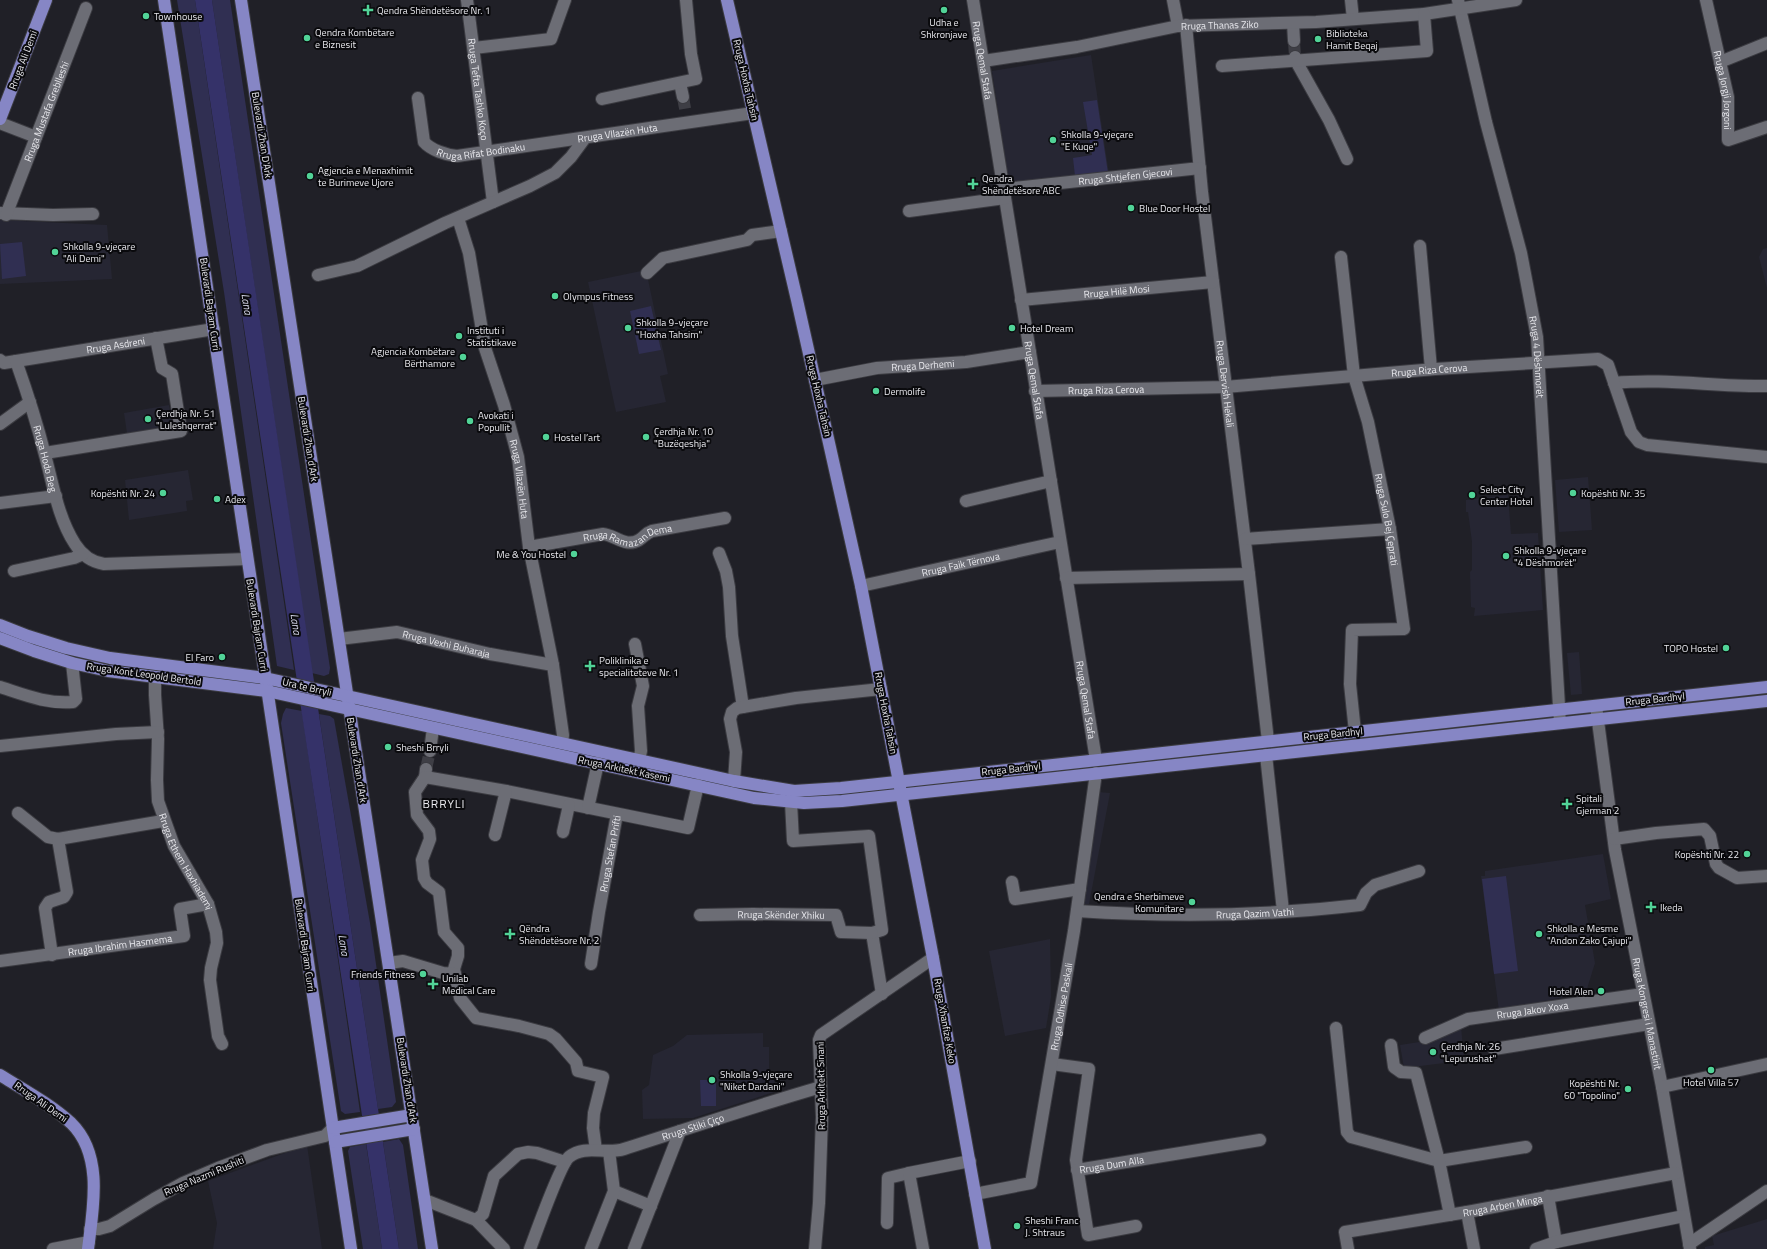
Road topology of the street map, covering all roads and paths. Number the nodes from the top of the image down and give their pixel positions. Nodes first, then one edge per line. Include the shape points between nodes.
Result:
1 (46, 0) edge
2 (164, 0) edge
3 (241, 0) edge
4 (467, 0) edge
5 (565, 0) edge
6 (686, 0) edge
7 (726, 0) edge
8 (973, 0) edge
9 (1173, 0) edge
10 (1351, 0) edge
11 (1516, 0) edge
12 (1706, 0) edge
13 (1459, 4) edge
14 (86, 8) dead end
15 (1424, 14) junction
16 (1353, 19) junction
17 (1293, 23) junction
18 (1182, 26) junction
19 (1294, 41) tunnel mouth
20 (1767, 43) edge
21 (474, 48) junction
22 (1296, 59) junction
23 (983, 61) junction
24 (1720, 62) junction
25 (1222, 66) dead end
26 (680, 83) junction
27 (683, 97) tunnel mouth
28 (418, 98) dead end
29 (602, 100) dead end
30 (753, 113) junction
31 (0, 119) edge
32 (0, 124) edge
33 (1767, 127) edge
34 (36, 137) junction
35 (585, 138) junction
36 (487, 153) junction
37 (1347, 159) dead end
38 (1200, 168) junction
39 (1004, 193) junction
40 (493, 202) junction
41 (909, 211) dead end
42 (3, 214) edge
43 (93, 214) dead end
44 (458, 218) junction
45 (781, 231) junction
46 (1420, 246) dead end
47 (1341, 257) dead end
48 (282, 270) joint
49 (646, 274) dead end
50 (318, 275) dead end
51 (1213, 282) junction
52 (1021, 300) junction
53 (214, 329) junction
54 (156, 338) junction
55 (1030, 352) junction
56 (0, 360) edge
57 (16, 361) junction
58 (1539, 363) junction
59 (1431, 369) junction
60 (1354, 376) junction
61 (815, 380) junction
62 (1614, 383) junction
63 (1767, 386) edge
64 (1225, 387) junction
65 (1035, 391) junction
66 (30, 402) junction
67 (0, 424) edge
68 (45, 453) junction
69 (1767, 457) edge
70 (1051, 481) junction
71 (56, 496) junction
72 (966, 501) dead end
73 (0, 503) edge
74 (725, 518) dead end
75 (1390, 529) junction
76 (1245, 540) junction
77 (1060, 542) junction
78 (529, 547) junction
79 (720, 553) dead end
80 (83, 554) junction
81 (247, 559) junction
82 (14, 572) dead end
83 (1249, 574) junction
84 (1066, 578) junction
85 (861, 586) junction
86 (0, 625) edge
87 (0, 638) edge
88 (339, 639) junction
89 (635, 644) dead end
90 (72, 663) junction
91 (554, 665) junction
92 (155, 677) junction
93 (265, 678) junction
94 (0, 687) edge
95 (1767, 687) edge
96 (881, 689) junction
97 (268, 691) junction
98 (348, 696) junction
99 (1767, 701) edge
100 (1596, 706) junction
101 (743, 707) junction
102 (350, 709) junction
103 (1559, 710) junction
104 (1597, 719) junction
105 (1560, 723) junction
106 (433, 728) junction
107 (158, 732) junction
108 (1355, 732) junction
109 (1268, 741) junction
110 (562, 743) junction
111 (0, 746) edge
112 (430, 752) tunnel mouth
113 (1266, 755) junction
114 (639, 760) junction
115 (1096, 760) junction
116 (598, 764) junction
117 (1096, 774) junction
118 (734, 781) junction
119 (900, 782) junction
120 (698, 785) junction
121 (506, 792) junction
122 (902, 794) junction
123 (791, 802) junction
124 (569, 805) junction
125 (588, 808) junction
126 (18, 813) dead end
127 (617, 814) junction
128 (164, 821) junction
129 (563, 832) dead end
130 (495, 835) dead end
131 (58, 839) junction
132 (1614, 839) junction
133 (1420, 871) dead end
134 (1767, 876) edge
135 (1012, 882) dead end
136 (1080, 889) junction
137 (208, 904) junction
138 (1076, 911) junction
139 (1283, 911) junction
140 (700, 915) dead end
141 (872, 932) junction
142 (52, 955) junction
143 (933, 958) junction
144 (0, 961) edge
145 (389, 963) junction
146 (591, 964) dead end
147 (455, 974) junction
148 (882, 994) junction
149 (1643, 994) junction
150 (1649, 1024) junction
151 (1336, 1028) dead end
152 (1425, 1038) dead end
153 (222, 1044) dead end
154 (1391, 1045) dead end
155 (1494, 1049) dead end
156 (1052, 1064) junction
157 (1767, 1064) edge
158 (0, 1075) edge
159 (821, 1087) junction
160 (1662, 1087) junction
161 (412, 1115) junction
162 (414, 1129) junction
163 (680, 1132) junction
164 (331, 1135) junction
165 (1260, 1140) dead end
166 (1526, 1147) dead end
167 (596, 1150) junction
168 (609, 1151) junction
169 (970, 1161) junction
170 (1439, 1161) junction
171 (565, 1162) junction
172 (1077, 1170) junction
173 (909, 1173) junction
174 (1676, 1173) junction
175 (614, 1191) junction
176 (1767, 1191) edge
177 (975, 1194) junction
178 (1548, 1196) junction
179 (424, 1200) junction
180 (651, 1206) junction
181 (1468, 1212) junction
182 (1450, 1215) junction
183 (1684, 1216) junction
184 (476, 1220) junction
185 (887, 1223) dead end
186 (1136, 1226) dead end
187 (90, 1228) junction
188 (1556, 1242) junction
189 (88, 1245) edge
190 (1690, 1247) edge
191 (52, 1249) edge
192 (351, 1249) edge
193 (432, 1249) edge
194 (504, 1249) edge
195 (530, 1249) edge
196 (591, 1249) edge
197 (634, 1249) edge
198 (815, 1249) edge
199 (923, 1249) edge
200 (985, 1249) edge
201 (1348, 1249) edge
202 (1474, 1249) edge
203 (1536, 1249) edge

1 - 31 main road, Rruga Ali Demi
2 - 53 main road, Bulevardi Bajram Curri
3 - 48 main road, Bulevardi Zhan D'Ark
4 - 21 street, Rruga Tefta Tashko Koço
5 - 21 street via 551,38
6 - 26 street via 696,79
7 - 30 main road, Rruga Hoxha Tahsin
8 - 23 street, Rruga Qemal Stafa
9 - 18 street, Rruga Dervish Hekali
10 - 16 street
11 - 13 street, Rruga Thanas Ziko
12 - 24 street, Rruga Jorgji Jorgoni
13 - 15 street, Rruga Thanas Ziko
13 - 58 street, Rruga 4 Dëshmorët via 1486,122 1521,253 1538,337
14 - 34 street, Rruga Mustafa Greblleshi
15 - 16 street, Rruga Thanas Ziko
15 - 22 street via 1427,51
16 - 17 street, Rruga Thanas Ziko
17 - 18 street, Rruga Thanas Ziko
17 - 19 street
18 - 23 street, Rruga Thanas Ziko via 1077,47
18 - 38 street, Rruga Dervish Hekali
20 - 24 street
21 - 36 street, Rruga Tefta Tashko Koço
22 - 25 street
22 - 37 street
23 - 39 street, Rruga Qemal Stafa
24 - 33 street, Rruga Jorgji Jorgoni via 1728,98 1728,140
26 - 27 street
26 - 29 street
28 - 36 street, Rruga Rifat Bodinaku via 424,142 427,146 457,156
30 - 35 street, Rruga Vllazën Huta via 687,118
30 - 45 main road, Rruga Hoxha Tahsin
32 - 34 street
34 - 42 street, Rruga Mustafa Greblleshi
35 - 36 street, Rruga Rifat Bodinaku
35 - 40 street, Rruga Vllazën Huta via 571,157 555,172
36 - 40 street, Rruga Tefta Tashko Koço
38 - 39 street, Rruga Shtjefen Gjecovi
38 - 51 street, Rruga Dervish Hekali
39 - 41 street, Rruga Shtjefen Gjecovi
39 - 52 street, Rruga Qemal Stafa
40 - 44 street, Rruga Vllazën Huta
42 - 43 street
44 - 50 street, Rruga Vllazën Huta via 357,266
44 - 78 street, Rruga Vllazën Huta via 468,252 485,348 518,457
45 - 49 street via 752,235 747,240 663,258
45 - 61 main road, Rruga Hoxha Tahsin
46 - 59 street
47 - 60 street, Rruga Sulo Bej Çeprati
48 - 88 main road, Bulevardi Zhan d'Ark
51 - 52 street, Rruga Hilë Mosi
51 - 64 street, Rruga Dervish Hekali
52 - 55 street, Rruga Qemal Stafa
53 - 54 street, Rruga Asdreni
53 - 81 main road, Bulevardi Bajram Curri
54 - 57 street, Rruga Asdreni
54 - 68 street via 162,368 172,374 181,431
55 - 61 street, Rruga Derhemi via 966,362 877,368
55 - 65 street, Rruga Qemal Stafa
56 - 57 street via 4,363
57 - 66 street, Rruga Hodo Beg
58 - 59 street, Rruga Riza Cerova
58 - 62 street, Rruga Riza Cerova via 1598,359 1608,365
58 - 103 street, Rruga 4 Dëshmorët
59 - 60 street, Rruga Riza Cerova
60 - 64 street, Rruga Riza Cerova
60 - 75 street, Rruga Sulo Bej Çeprati via 1368,422
61 - 85 main road, Rruga Hoxha Tahsin
62 - 63 street
62 - 69 street, Rruga Riza Cerova via 1631,432 1639,442 1647,445
64 - 65 street, Rruga Riza Cerova
64 - 76 street, Rruga Dervish Hekali
65 - 70 street, Rruga Qemal Stafa
66 - 67 street
66 - 68 street, Rruga Hodo Beg
68 - 71 street, Rruga Hodo Beg
70 - 72 street
70 - 77 street, Rruga Qemal Stafa
71 - 73 street
71 - 80 street, Rruga Hodo Beg via 66,527
74 - 78 street, Rruga Ramazan Dema via 652,531 634,542 620,541 603,534
75 - 76 street
75 - 108 street, Rruga Sulo Bej Çeprati via 1404,629 1352,630 1350,684
76 - 83 street, Rruga Dervish Hekali
77 - 84 street, Rruga Qemal Stafa
77 - 85 street, Rruga Faik Tërnova
78 - 91 street, Rruga Vllazën Huta
79 - 101 street via 729,587 732,636
80 - 81 street, Rruga Hodo Beg via 104,564
80 - 82 street
81 - 93 main road, Bulevardi Bajram Curri
83 - 84 street
83 - 109 street, Rruga Dervish Hekali
84 - 115 street, Rruga Qemal Stafa
85 - 96 main road, Rruga Hoxha Tahsin
86 - 93 main road, Rruga Kont Leopold Bertold via 66,648 110,658
87 - 90 main road, Rruga Kont Leopold Bertold
88 - 91 street, Rruga Vexhi Buharaja via 397,632 490,654
88 - 98 main road, Bulevardi Zhan d'Ark
89 - 114 street via 643,686 638,706
90 - 92 main road, Rruga Kont Leopold Bertold
90 - 94 street via 76,699 73,702 57,704
91 - 110 street, Rruga Vllazën Huta
92 - 97 main road, Rruga Kont Leopold Bertold
92 - 107 street, Rruga Ethem Haxhiademi
93 - 97 main road, Bulevardi Bajram Curri
93 - 98 main road, Ura te Brryli
95 - 100 main road, Rruga Bardhyl
96 - 101 street via 796,698
96 - 119 main road, Rruga Hoxha Tahsin
97 - 102 main road, Ura te Brryli
97 - 164 main road, Bulevardi Bajram Curri
98 - 102 main road, Bulevardi Zhan d'Ark
98 - 110 main road, Rruga Arkitekt Kasemi
99 - 104 main road, Rruga Bardhyl
100 - 103 main road, Rruga Bardhyl
100 - 104 street, Rruga Kongresi i Manastirit
101 - 118 street via 732,712 730,719 736,752
102 - 106 main road, Rruga Arkitekt Kasemi
102 - 145 main road, Bulevardi Zhan d'Ark
103 - 105 street, Rruga 4 Dëshmorët
103 - 108 main road, Rruga Bardhyl
104 - 105 main road, Rruga Bardhyl
104 - 132 street, Rruga Kongresi i Manastirit
105 - 113 main road, Rruga Bardhyl
106 - 112 street
106 - 116 main road, Rruga Arkitekt Kasemi
107 - 111 street
107 - 128 street, Rruga Ethem Haxhiademi via 158,801
108 - 109 main road, Rruga Bardhyl
109 - 115 main road, Rruga Bardhyl
110 - 114 main road, Rruga Arkitekt Kasemi
113 - 117 main road, Rruga Bardhyl
113 - 139 street
114 - 118 main road, Rruga Arkitekt Kasemi
115 - 119 main road, Rruga Bardhyl
116 - 120 main road, Rruga Arkitekt Kasemi
116 - 125 street
117 - 122 main road, Rruga Bardhyl
117 - 136 street, Rruga Odhise Paskali
118 - 119 main road, Rruga Arkitekt Kasemi via 777,789 809,791
119 - 122 main road, Rruga Hoxha Tahsin
120 - 123 main road, Rruga Arkitekt Kasemi via 754,798
120 - 127 street, Rruga Stefan Prifti via 688,828
121 - 124 street
121 - 130 street
121 - 147 street via 425,773 415,792 417,815 429,831 430,839 422,860 424,878 439,892 444,932 458,948
122 - 123 main road, Rruga Arkitekt Kasemi via 827,802
122 - 143 main road, Rruga Xhanfize Keko
123 - 141 street via 792,841 869,836 882,930
124 - 125 street
124 - 129 street
125 - 127 street
126 - 131 street via 48,837
127 - 146 street, Rruga Stefan Prifti
128 - 131 street
128 - 137 street, Rruga Ethem Haxhiademi via 174,846
131 - 142 street via 67,892 64,897 49,902 45,908
132 - 134 street via 1704,829 1710,836 1719,868 1737,878
132 - 149 street, Rruga Kongresi i Manastirit
133 - 139 street, Rruga Qazim Vathi via 1375,886 1366,893 1360,905
135 - 136 street via 1015,899
136 - 138 street, Rruga Odhise Paskali
137 - 142 street, Rruga Ibrahim Hasmema via 180,909 184,936
137 - 153 street, Rruga Ethem Haxhiademi via 217,943 210,968 210,992 218,1036
138 - 139 street, Rruga Qazim Vathi via 1178,914
138 - 156 street, Rruga Odhise Paskali
140 - 141 street, Rruga Skënder Xhiku via 836,915 841,932
141 - 148 street
142 - 144 street, Rruga Ibrahim Hasmema
143 - 148 street, Rruga Arkitekt Sinani
143 - 169 main road, Rruga Xhanfize Keko
145 - 147 street via 403,961
145 - 161 main road, Bulevardi Zhan d'Ark
147 - 167 street via 460,998 476,1018 549,1034 576,1062 578,1071 603,1077 594,1114
148 - 159 street, Rruga Arkitekt Sinani via 821,1036 818,1045
149 - 150 street, Rruga Kongresi i Manastirit
149 - 152 street, Rruga Jakov Xoxa via 1468,1019
150 - 155 street
150 - 160 street, Rruga Kongresi i Manastirit
151 - 170 street via 1347,1132 1351,1137
154 - 170 street via 1394,1067 1402,1072 1416,1073
156 - 172 street via 1089,1069 1077,1150
156 - 177 street, Rruga Odhise Paskali via 1031,1183
157 - 160 street
158 - 187 main road, Rruga Ali Demi via 52,1107 72,1124 85,1143 93,1170 94,1193
159 - 163 street, Rruga Stiki Çiço
159 - 198 street, Rruga Arkitekt Sinani via 820,1182
160 - 174 street, Rruga Kongresi i Manastirit
161 - 162 main road, Bulevardi Zhan d'Ark
161 - 164 main road, Rruga Nazmi Rushiti via 345,1126
162 - 164 main road, Rruga Nazmi Rushiti via 348,1140
162 - 179 main road, Bulevardi Zhan d'Ark
163 - 168 street, Rruga Stiki Çiço via 620,1151
163 - 180 street
164 - 187 street, Rruga Nazmi Rushiti via 267,1150 218,1168 183,1183 110,1226
164 - 192 main road, Bulevardi Bajram Curri
165 - 172 street, Rruga Dum Alla
166 - 170 street
167 - 168 street, Rruga Stiki Çiço
167 - 171 street, Rruga Stiki Çiço via 578,1152
168 - 175 street
169 - 173 street
169 - 177 main road, Rruga Xhanfize Keko
170 - 182 street
171 - 184 street via 537,1153 518,1154 494,1176 483,1214
171 - 195 street
172 - 186 street, Rruga Dum Alla via 1088,1235
173 - 185 street via 888,1178
173 - 199 street
174 - 178 street, Rruga Arben Minga
174 - 183 street, Rruga Kongresi i Manastirit
175 - 180 street
175 - 196 street
176 - 190 street
177 - 200 main road, Rruga Xhanfize Keko
178 - 181 street, Rruga Arben Minga
178 - 188 street
179 - 184 street
179 - 193 main road, Bulevardi Zhan d'Ark
180 - 197 street
181 - 182 street, Rruga Arben Minga
181 - 202 street
182 - 201 street, Rruga Arben Minga via 1345,1232
183 - 188 street
183 - 190 street, Rruga Kongresi i Manastirit
184 - 194 street
187 - 189 main road, Rruga Ali Demi
188 - 203 street
189 - 191 street

